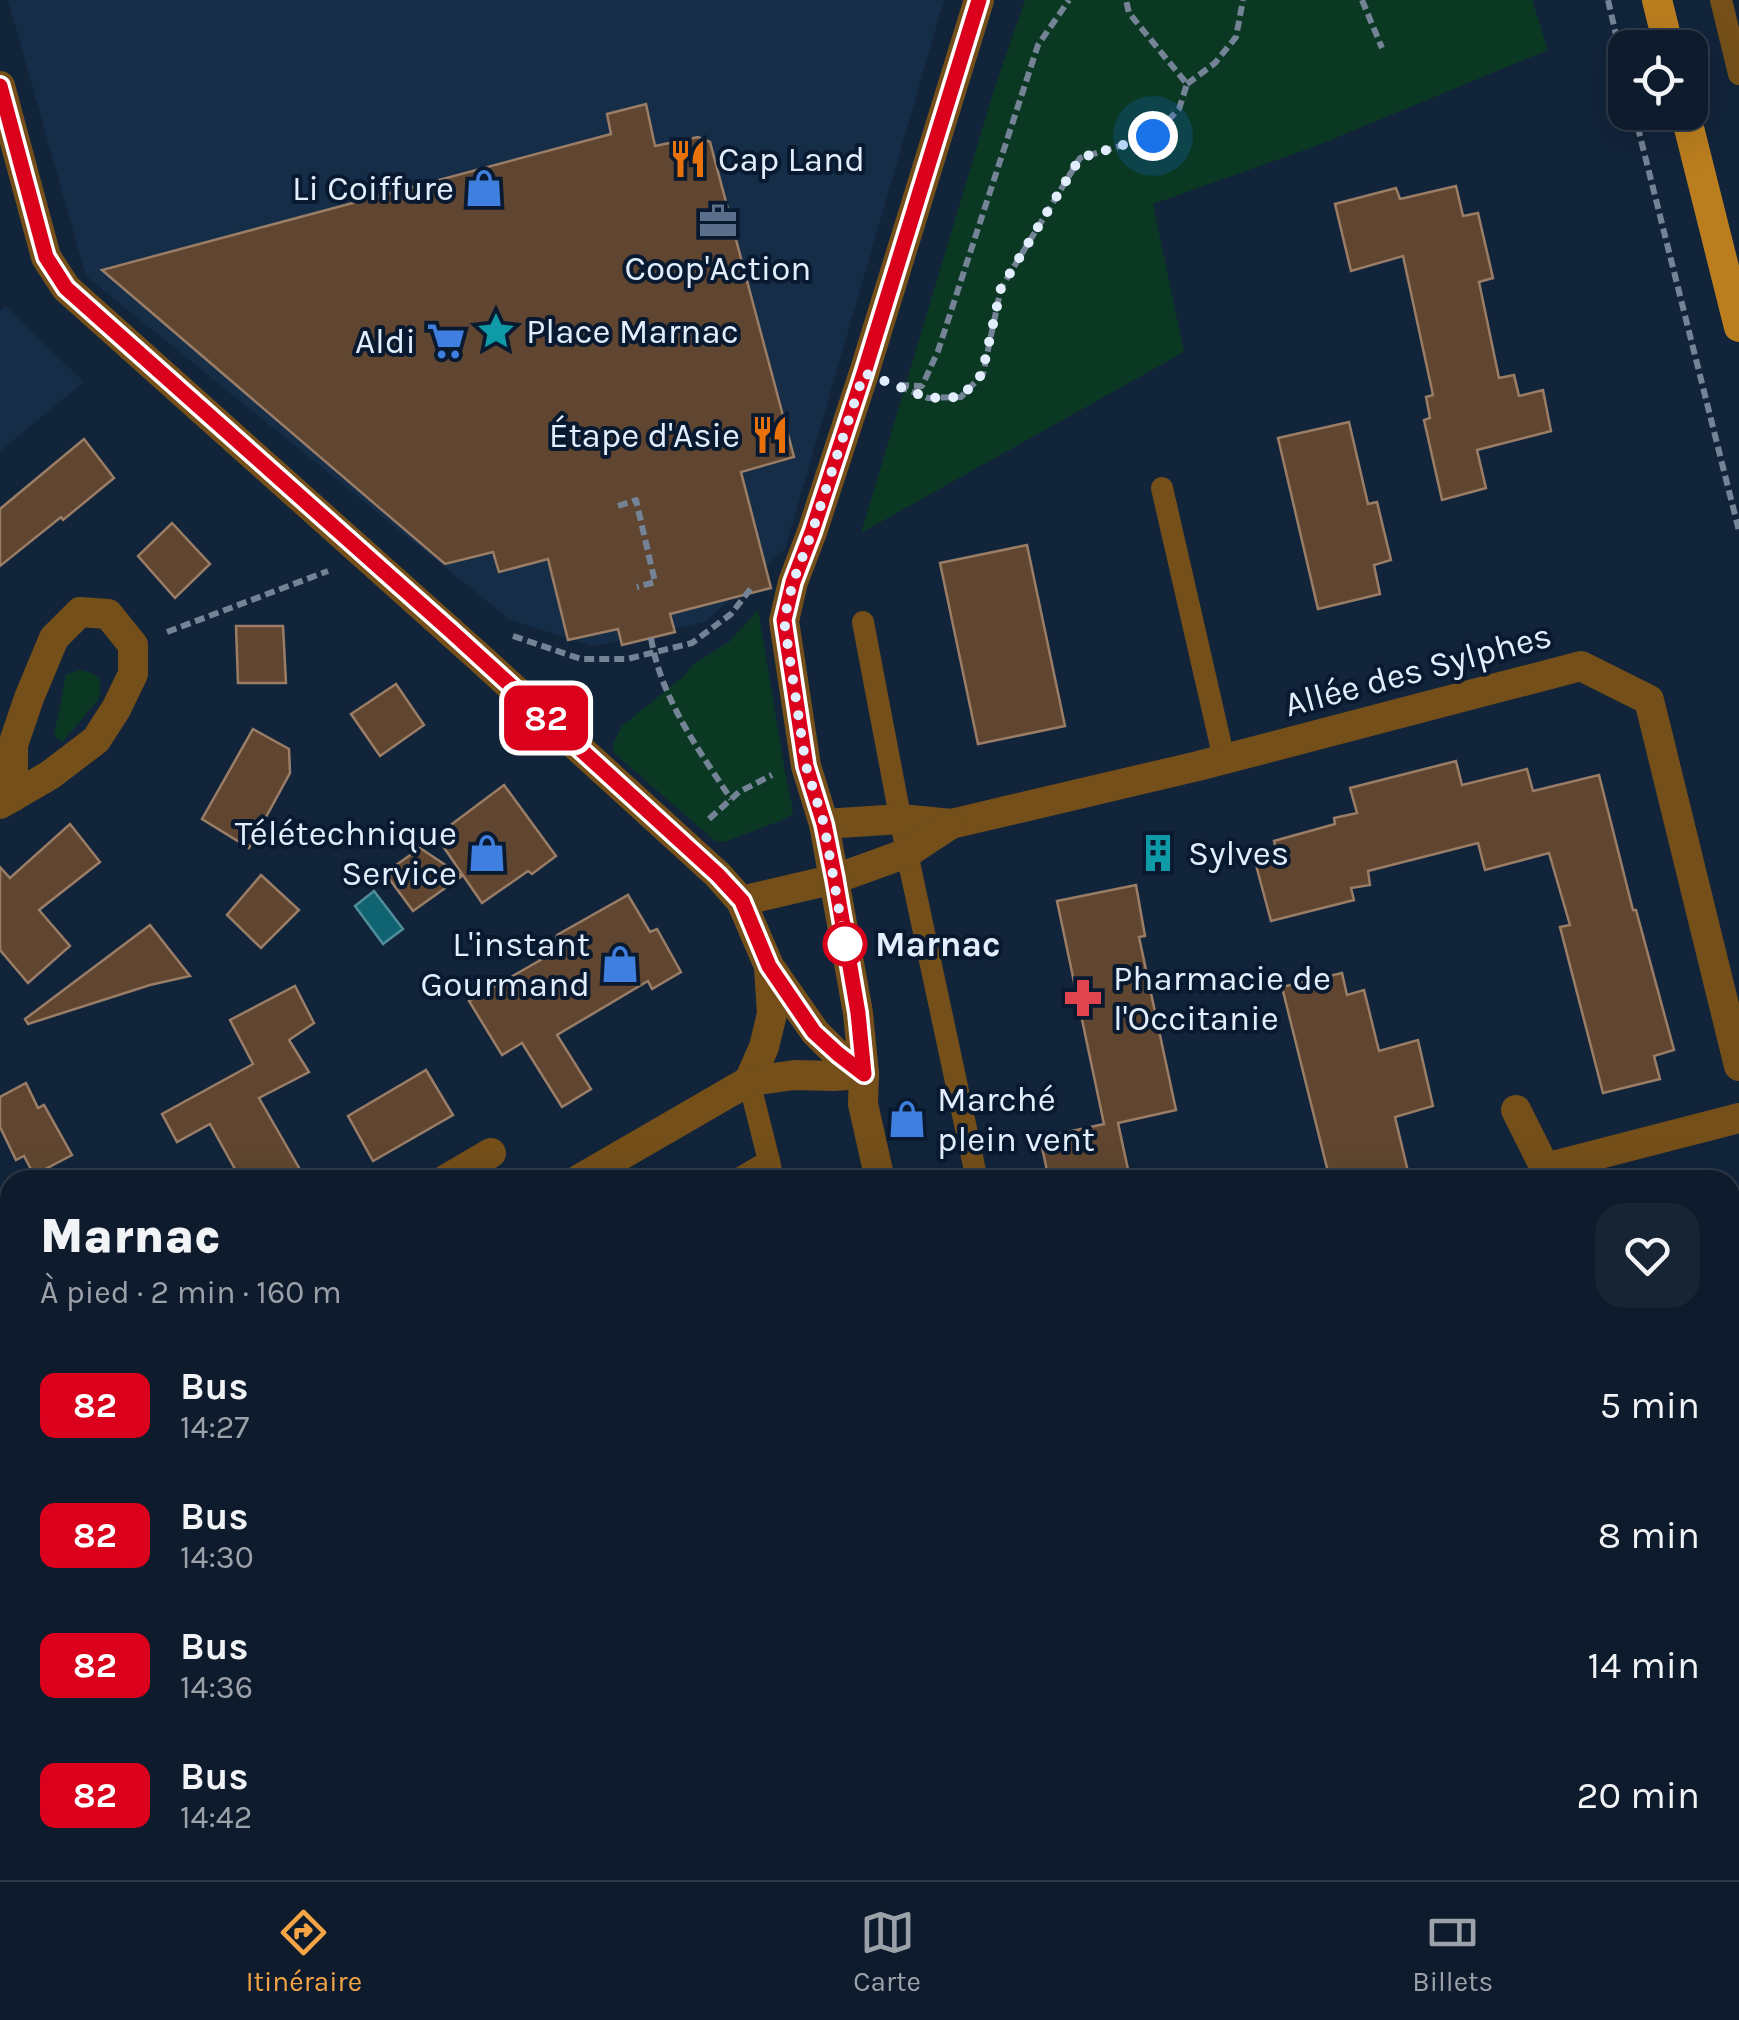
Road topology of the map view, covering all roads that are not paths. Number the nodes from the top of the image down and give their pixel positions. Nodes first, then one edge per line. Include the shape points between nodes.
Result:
1 (980, 0) edge
2 (1657, 0) edge
3 (1720, 0) edge
4 (1664, 30) edge
5 (1739, 74) edge
6 (0, 86) edge
7 (1690, 130) edge
8 (1739, 327) edge
9 (1162, 488) dead end
10 (862, 622) dead end
11 (1224, 759) junction
12 (6, 800) edge
13 (901, 819) junction
14 (824, 824) junction
15 (951, 824) junction
16 (907, 853) junction
17 (835, 879) junction
18 (742, 901) junction
19 (769, 966) junction
20 (1739, 1066) edge
21 (864, 1074) junction
22 (750, 1081) junction
23 (1516, 1110) dead end
24 (1739, 1118) edge
25 (491, 1153) dead end
26 (462, 1170) edge
27 (595, 1170) edge
28 (771, 1170) edge
29 (878, 1170) edge
30 (975, 1170) edge

1 - 14 street via 784,620 806,766
2 - 4 main road
3 - 5 lane
6 - 18 street via 46,257 66,288
7 - 8 main road
9 - 11 lane
10 - 13 lane
11 - 15 street, Allée des Sylphes
11 - 20 street, Allée des Sylphes via 1581,666 1649,700
12 - 12 street via 12,745 54,638 80,612 108,614 133,645 133,674 116,709 96,740
13 - 14 street, Allée des Sylphes
13 - 15 street, Allée des Sylphes
13 - 16 lane
14 - 17 street
15 - 16 street, Allée des Sylphes
16 - 17 street, Allée des Sylphes
16 - 30 lane
17 - 18 street, Allée des Sylphes
17 - 21 street
18 - 19 street
19 - 21 street via 814,1032
19 - 22 street via 772,1014
21 - 22 street
21 - 29 street via 862,1104
22 - 27 street
22 - 28 lane
23 - 24 street via 1545,1168
25 - 26 street

